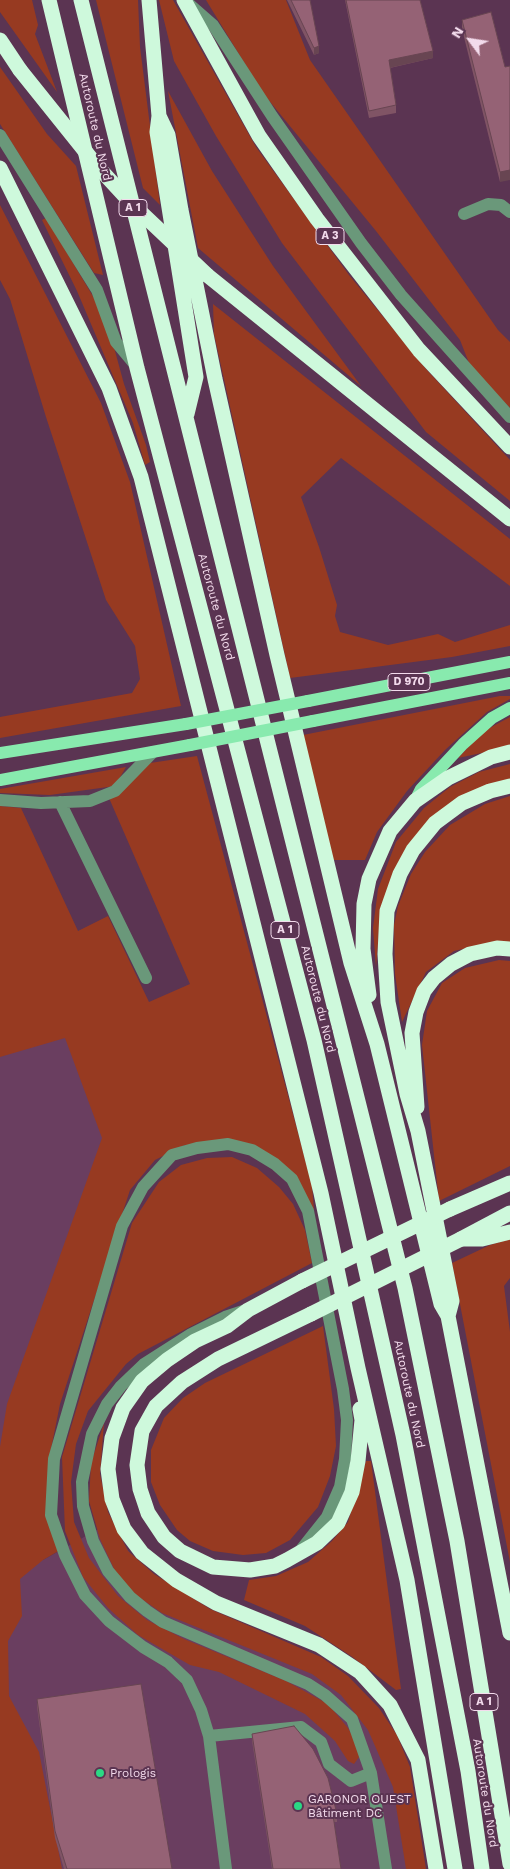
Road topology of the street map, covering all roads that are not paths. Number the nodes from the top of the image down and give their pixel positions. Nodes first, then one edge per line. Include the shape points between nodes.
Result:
1 (49, 0) edge
2 (81, 0) edge
3 (149, 0) edge
4 (184, 0) edge
5 (0, 40) edge
6 (158, 116) junction
7 (0, 134) edge
8 (0, 168) edge
9 (510, 212) edge
10 (464, 214) dead end
11 (137, 368) junction
12 (187, 416) junction
13 (510, 417) edge
14 (510, 447) edge
15 (510, 519) edge
16 (510, 662) edge
17 (510, 683) edge
18 (510, 708) edge
19 (153, 752) junction
20 (510, 752) edge
21 (0, 753) edge
22 (0, 780) edge
23 (510, 786) edge
24 (0, 800) edge
25 (415, 800) junction
26 (60, 802) junction
27 (510, 949) edge
28 (146, 978) dead end
29 (377, 1044) junction
30 (418, 1131) junction
31 (510, 1175) edge
32 (510, 1183) edge
33 (454, 1208) junction
34 (510, 1213) edge
35 (510, 1232) edge
36 (460, 1238) junction
37 (248, 1310) junction
38 (448, 1316) junction
39 (358, 1368) junction
40 (300, 1551) junction
41 (510, 1633) edge
42 (209, 1736) junction
43 (371, 1773) junction
44 (510, 1864) edge
45 (226, 1869) edge
46 (386, 1869) edge
47 (436, 1869) edge
48 (455, 1869) edge
49 (482, 1869) edge

1 - 11 highway, Autoroute du Nord / A 1
2 - 12 highway, Autoroute du Nord / A 1
3 - 6 highway
4 - 13 street via 213,26 360,244
4 - 14 highway, A 3 via 259,136 317,219 419,350
5 - 15 highway, bridge via 97,166 207,275
6 - 12 highway via 157,132 196,377
6 - 29 highway via 168,135 213,370 277,656 351,963
7 - 11 street via 97,290 116,342
8 - 39 highway via 109,388 141,477 322,1193
9 - 10 street via 501,205 488,204
11 - 49 highway, Autoroute du Nord / A 1 via 321,1069 403,1435 468,1771
12 - 44 highway, Autoroute du Nord / A 1 via 405,1288 457,1541
16 - 21 main road, D 970, bridge via 186,724
17 - 19 main road, D 970, bridge
18 - 25 main road via 492,718 463,744 421,789
19 - 22 main road, D 970
19 - 26 street via 116,791 90,801
20 - 25 highway via 466,768
23 - 30 highway via 462,804 435,823 413,850 400,874 387,911 388,1002 406,1094
24 - 26 street
25 - 29 highway via 385,840 369,879 364,904 363,949
26 - 28 street
27 - 30 highway via 497,948 470,954 434,978 424,991 412,1033
29 - 38 highway via 441,1304
30 - 38 highway via 452,1301
31 - 33 highway
32 - 33 highway
33 - 37 highway, bridge
34 - 36 highway
35 - 36 highway via 482,1240
36 - 40 highway, bridge via 218,1359 169,1393 147,1419 137,1465 140,1489 148,1512 164,1536 191,1557 213,1567 244,1570 275,1566
37 - 43 street via 191,1334 128,1378 107,1404 92,1434 82,1482 82,1506 100,1556 130,1597 163,1622 288,1674 325,1695 352,1719
37 - 47 highway via 227,1326 166,1360 142,1381 123,1408 112,1438 108,1469 112,1499 124,1529 142,1553 176,1580 216,1603 319,1645 360,1672 390,1705 418,1760
38 - 41 highway
39 - 40 highway via 362,1420 352,1492 338,1523 318,1543
39 - 48 highway via 407,1580
40 - 42 street via 327,1517 340,1487 347,1420 308,1211 292,1179 252,1150 228,1144 172,1155 143,1187 122,1226 54,1460 51,1515 65,1555 85,1595 109,1621 168,1662 187,1680
42 - 43 street via 301,1727 321,1742 330,1764 350,1781
42 - 45 street
43 - 46 street

